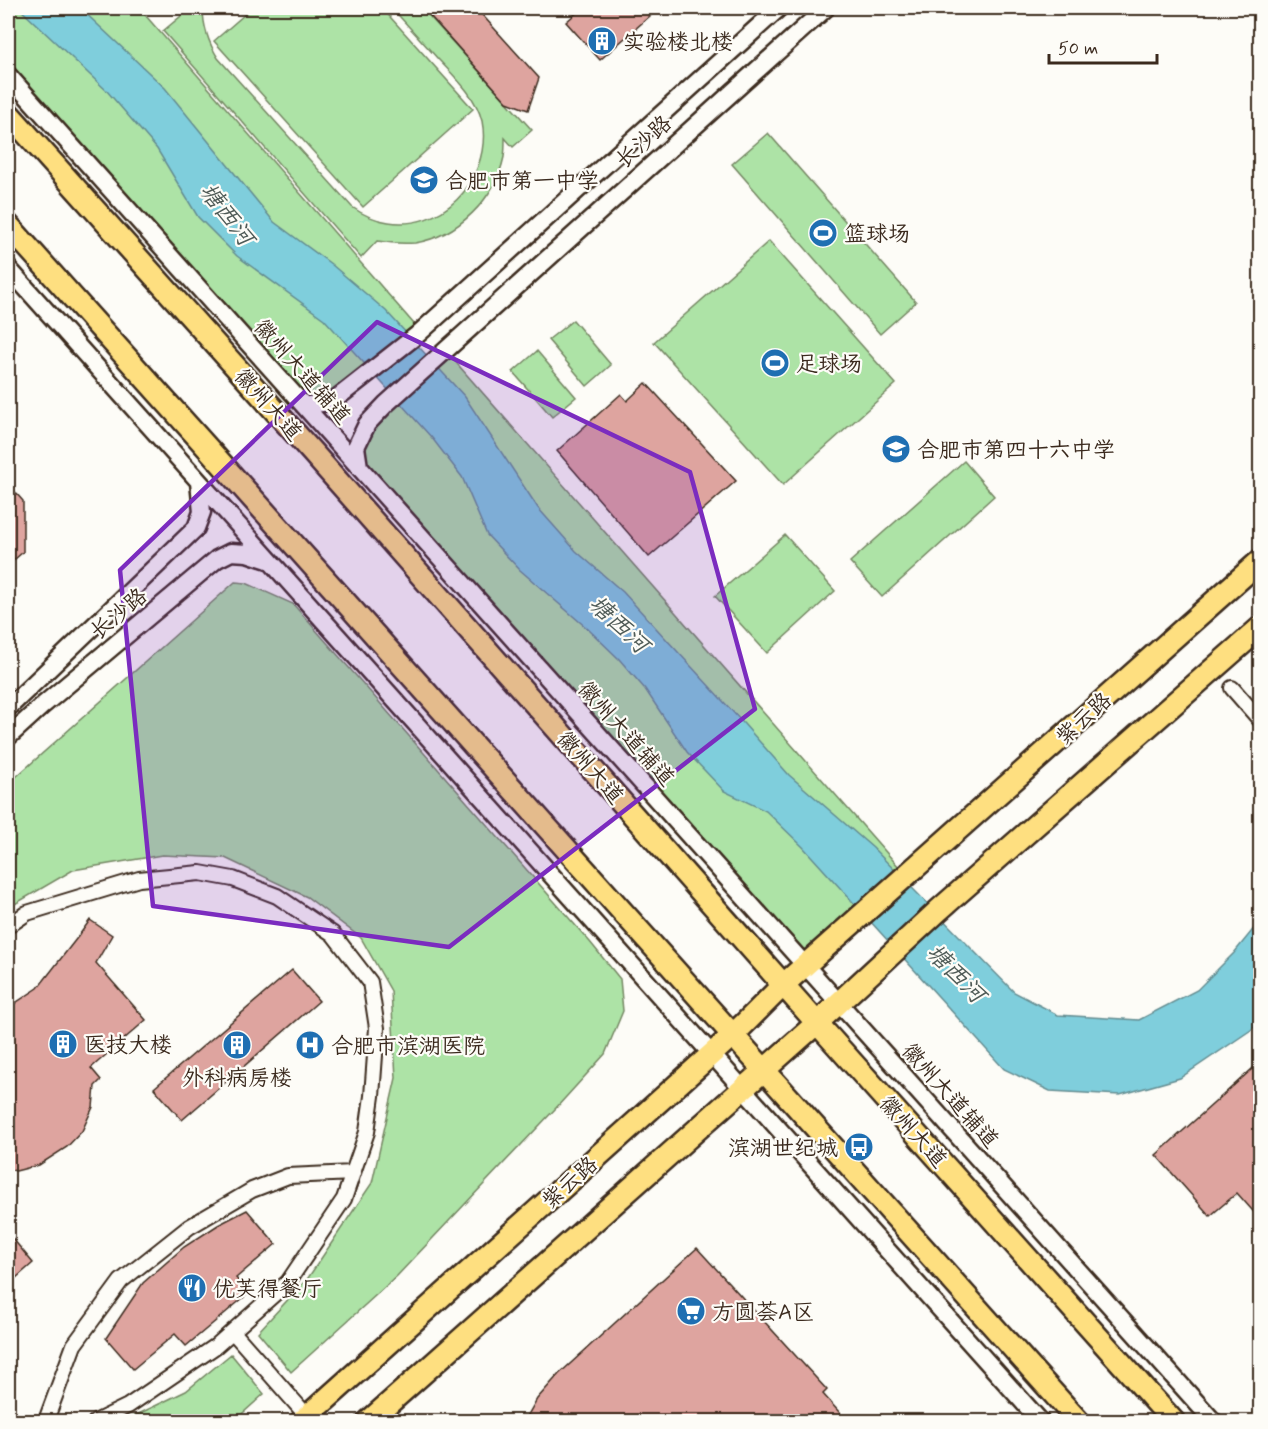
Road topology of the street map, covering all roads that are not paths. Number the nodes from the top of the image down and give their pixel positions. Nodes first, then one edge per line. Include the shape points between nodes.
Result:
1 (779, 8) edge
2 (826, 8) edge
3 (8, 75) edge
4 (8, 113) edge
5 (8, 225) edge
6 (8, 268) edge
7 (304, 406) junction
8 (359, 467) junction
9 (200, 482) junction
10 (268, 560) junction
11 (1260, 561) edge
12 (1260, 628) edge
13 (1232, 688) dead end
14 (8, 708) edge
15 (1260, 720) edge
16 (8, 737) edge
17 (8, 926) edge
18 (805, 967) junction
19 (783, 985) junction
20 (838, 1003) junction
21 (817, 1023) junction
22 (733, 1035) junction
23 (712, 1054) junction
24 (764, 1070) junction
25 (742, 1088) junction
26 (353, 1173) junction
27 (232, 1332) junction
28 (304, 1419) edge
29 (48, 1422) edge
30 (95, 1422) edge
31 (368, 1422) edge
32 (1041, 1422) edge
33 (1079, 1422) edge
34 (1174, 1422) edge
35 (1214, 1422) edge

1 - 7 street, 长沙路 via 417,335 333,401
2 - 8 street, 长沙路 via 386,404 367,424 356,447
3 - 7 street, 徽州大道辅道
4 - 19 main road, 徽州大道
5 - 22 main road
6 - 9 street
7 - 8 street, 徽州大道辅道
8 - 18 street, 徽州大道辅道
9 - 10 street
9 - 14 street, 长沙路 via 202,512 196,528
10 - 16 street, 长沙路 via 231,552 217,559
10 - 23 street
11 - 18 main road, 紫云路
12 - 20 main road, 紫云路
13 - 15 street
17 - 26 street via 27,913 139,879 200,873 233,879 277,897 333,934 370,982 377,1029 367,1132
18 - 19 main road, 紫云路
18 - 20 street, 徽州大道辅道
19 - 21 main road, 徽州大道
19 - 22 main road, 紫云路
20 - 21 main road, 紫云路
20 - 35 street, 徽州大道辅道
21 - 24 main road, 紫云路
21 - 34 main road, 徽州大道
22 - 23 main road, 紫云路
22 - 24 main road
23 - 25 street
23 - 28 main road, 紫云路
24 - 25 main road, 紫云路
24 - 33 main road
25 - 31 main road, 紫云路
25 - 32 street
26 - 27 street via 344,1199 288,1282
26 - 29 street via 288,1176 252,1191 189,1227 122,1281 74,1345
27 - 28 street
27 - 30 street via 128,1406

